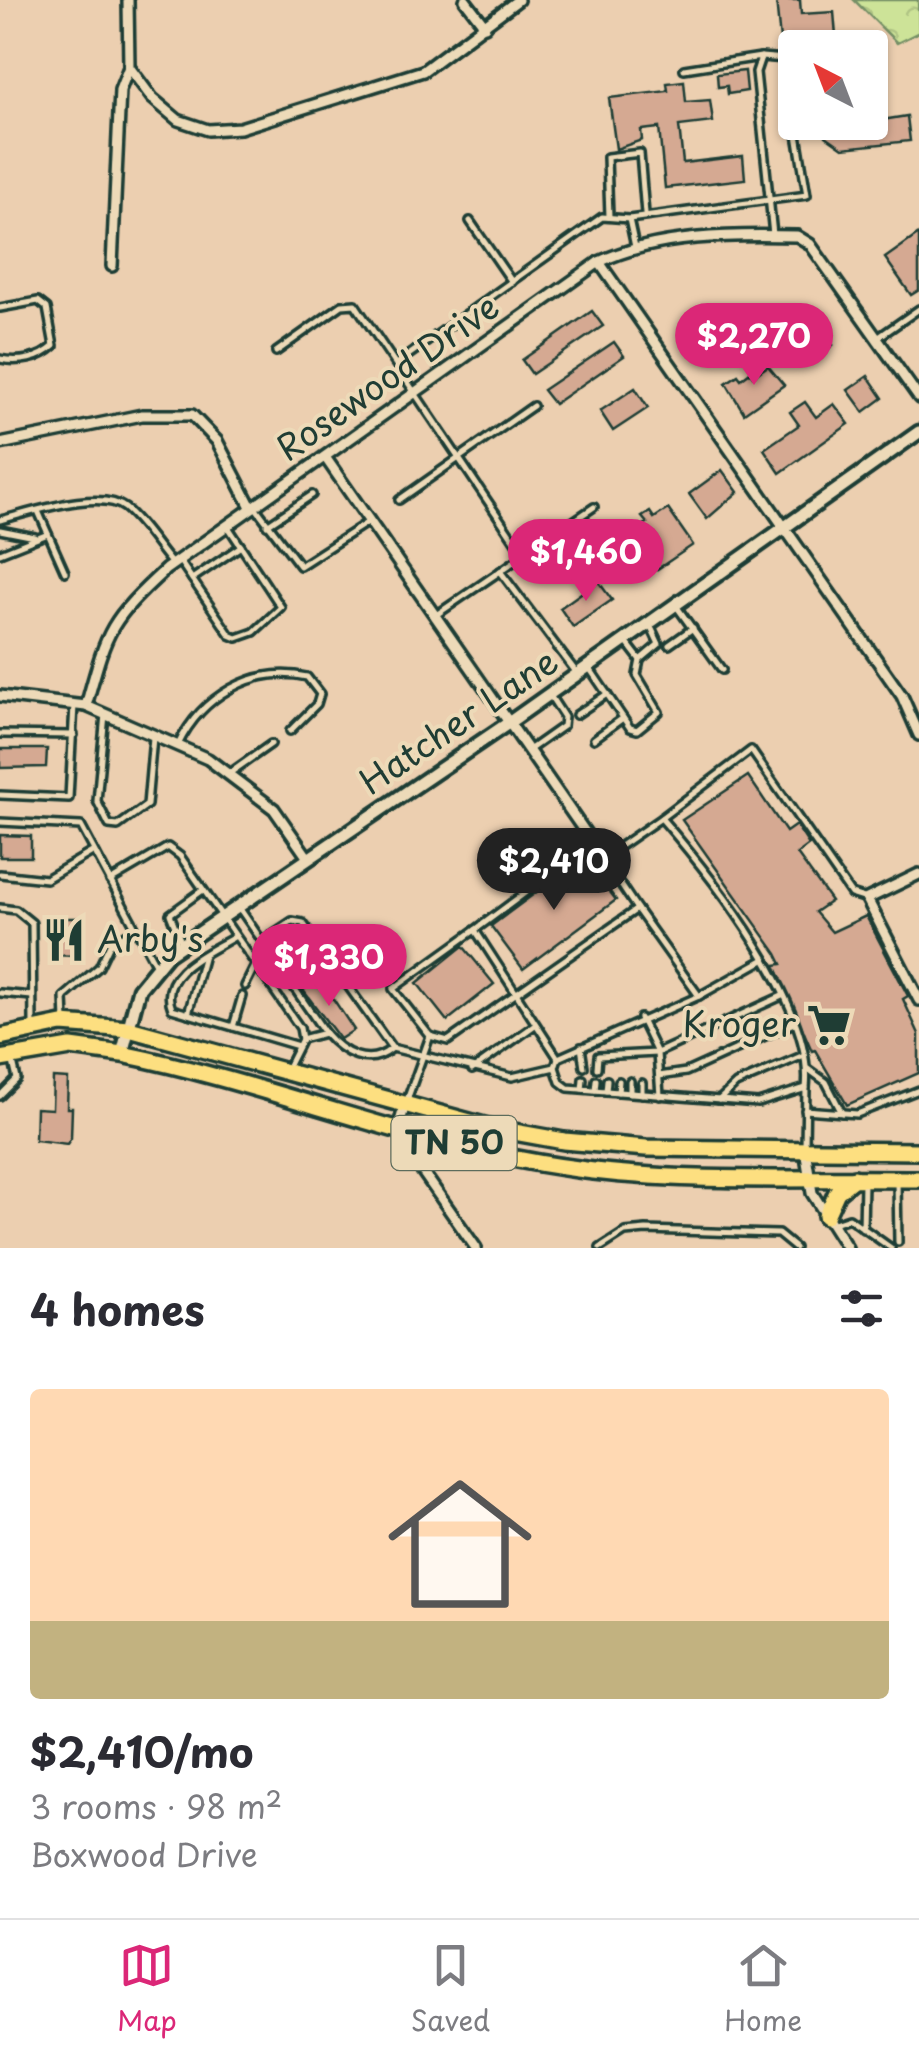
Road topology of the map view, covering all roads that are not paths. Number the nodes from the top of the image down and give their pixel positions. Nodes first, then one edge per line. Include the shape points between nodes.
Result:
1 (128, 0) edge
2 (465, 0) edge
3 (518, 0) edge
4 (485, 26) junction
5 (761, 57) junction
6 (778, 58) edge
7 (130, 67) junction
8 (684, 69) dead end
9 (798, 140) edge
10 (768, 203) junction
11 (645, 214) junction
12 (609, 216) junction
13 (630, 218) junction
14 (470, 221) dead end
15 (773, 235) junction
16 (635, 247) junction
17 (599, 262) junction
18 (112, 266) dead end
19 (512, 282) junction
20 (0, 308) edge
21 (919, 309) edge
22 (876, 339) junction
23 (276, 352) dead end
24 (0, 358) edge
25 (396, 364) junction
26 (416, 392) junction
27 (919, 398) edge
28 (533, 406) dead end
29 (919, 432) edge
30 (0, 444) edge
31 (461, 456) junction
32 (325, 458) junction
33 (312, 495) dead end
34 (399, 500) dead end
35 (252, 506) junction
36 (594, 507) dead end
37 (38, 511) junction
38 (0, 520) edge
39 (368, 522) junction
40 (227, 525) junction
41 (267, 525) junction
42 (786, 526) junction
43 (0, 530) edge
44 (48, 534) junction
45 (38, 538) junction
46 (241, 546) junction
47 (0, 553) edge
48 (524, 554) junction
49 (176, 562) junction
50 (500, 571) junction
51 (65, 572) dead end
52 (192, 579) junction
53 (676, 604) junction
54 (433, 617) junction
55 (649, 624) junction
56 (693, 628) junction
57 (626, 640) junction
58 (669, 646) dead end
59 (640, 660) junction
60 (583, 670) junction
61 (722, 670) dead end
62 (549, 694) junction
63 (607, 694) junction
64 (0, 696) edge
65 (80, 705) junction
66 (104, 714) junction
67 (576, 715) dead end
68 (623, 718) junction
69 (507, 724) junction
70 (290, 731) dead end
71 (0, 734) edge
72 (154, 734) junction
73 (919, 735) edge
74 (74, 736) junction
75 (594, 739) dead end
76 (271, 744) dead end
77 (178, 745) junction
78 (527, 752) junction
79 (230, 773) junction
80 (0, 795) edge
81 (661, 818) junction
82 (0, 822) edge
83 (592, 843) junction
84 (95, 850) junction
85 (308, 858) junction
86 (603, 858) junction
87 (0, 874) edge
88 (919, 874) edge
89 (110, 881) junction
90 (204, 890) junction
91 (867, 899) junction
92 (238, 907) junction
93 (0, 908) edge
94 (637, 909) junction
95 (222, 918) junction
96 (136, 929) junction
97 (475, 930) junction
98 (236, 936) junction
99 (262, 941) junction
100 (182, 944) junction
101 (204, 956) junction
102 (765, 959) junction
103 (256, 964) junction
104 (156, 966) junction
105 (245, 986) dead end
106 (0, 993) edge
107 (516, 994) junction
108 (33, 996) junction
109 (242, 996) dead end
110 (699, 996) junction
111 (782, 996) junction
112 (919, 1000) edge
113 (188, 1014) junction
114 (640, 1018) junction
115 (65, 1024) junction
116 (794, 1024) junction
117 (535, 1025) junction
118 (0, 1028) edge
119 (233, 1028) junction
120 (129, 1029) junction
121 (27, 1030) junction
122 (325, 1034) junction
123 (430, 1036) junction
124 (0, 1037) edge
125 (300, 1042) junction
126 (580, 1046) junction
127 (392, 1048) junction
128 (656, 1053) junction
129 (122, 1054) junction
130 (805, 1054) junction
131 (586, 1056) junction
132 (598, 1056) junction
133 (608, 1056) junction
134 (6, 1057) edge
135 (621, 1057) junction
136 (631, 1057) junction
137 (558, 1058) junction
138 (424, 1060) junction
139 (555, 1067) junction
140 (584, 1067) dead end
141 (597, 1068) dead end
142 (608, 1068) dead end
143 (287, 1069) junction
144 (620, 1069) dead end
145 (630, 1069) dead end
146 (808, 1069) junction
147 (472, 1070) junction
148 (659, 1076) junction
149 (584, 1079) dead end
150 (596, 1080) dead end
151 (607, 1080) dead end
152 (619, 1081) dead end
153 (630, 1081) dead end
154 (642, 1083) dead end
155 (806, 1088) junction
156 (582, 1090) junction
157 (595, 1090) junction
158 (919, 1090) edge
159 (606, 1091) junction
160 (618, 1092) junction
161 (630, 1093) junction
162 (642, 1094) junction
163 (0, 1096) edge
164 (660, 1096) junction
165 (720, 1100) junction
166 (405, 1104) junction
167 (806, 1110) junction
168 (842, 1114) junction
169 (398, 1129) junction
170 (804, 1150) junction
171 (919, 1151) edge
172 (806, 1178) junction
173 (859, 1178) junction
174 (897, 1178) junction
175 (919, 1179) edge
176 (829, 1220) junction
177 (863, 1229) junction
178 (898, 1242) dead end
179 (476, 1248) edge
180 (600, 1248) edge
181 (795, 1248) edge
182 (848, 1248) edge
183 (891, 1248) edge

1 - 7 street
2 - 4 street
3 - 4 street
4 - 7 street via 424,71 240,128 208,130 178,120
5 - 6 lane
5 - 8 lane
5 - 10 lane via 756,72
7 - 18 street via 120,90
9 - 10 lane via 806,195
10 - 11 lane
10 - 15 lane
11 - 12 lane via 640,153 606,157
11 - 13 lane
12 - 13 lane
12 - 19 lane
13 - 16 lane
14 - 19 lane
15 - 16 street, Rosewood Drive
15 - 22 street, Rosewood Drive via 810,244
16 - 17 street, Rosewood Drive
17 - 26 street, Rosewood Drive
17 - 42 street
19 - 25 lane
20 - 24 lane via 38,301 47,308 54,346 45,355
21 - 22 lane
22 - 27 street
23 - 25 lane via 342,305 355,304
25 - 26 lane
26 - 31 lane
26 - 32 street, Rosewood Drive
28 - 31 lane
29 - 42 street, Hatcher Lane
30 - 35 street via 142,414 192,415 217,441
31 - 34 lane
31 - 48 lane
32 - 35 street, Rosewood Drive
32 - 39 street
33 - 41 lane
35 - 40 street, Rosewood Drive
35 - 41 lane
36 - 48 lane
37 - 38 lane
37 - 44 lane
37 - 49 lane via 113,502
39 - 41 lane via 300,566
39 - 54 street
40 - 46 lane
40 - 49 street, Rosewood Drive
42 - 53 street, Hatcher Lane
42 - 73 street via 902,696
43 - 45 lane
44 - 45 lane
44 - 51 lane
45 - 47 lane
46 - 52 lane
46 - 52 lane via 281,606 254,632 230,635
48 - 50 lane
49 - 52 lane
49 - 65 street, Rosewood Drive via 121,610
50 - 54 lane
50 - 60 lane
53 - 55 street, Hatcher Lane
53 - 56 lane
54 - 69 street
55 - 57 street, Hatcher Lane
55 - 59 lane via 659,644
56 - 58 lane
56 - 61 lane
57 - 59 lane
57 - 60 street, Hatcher Lane
59 - 68 lane via 637,675 659,712 638,730
60 - 62 street, Hatcher Lane
60 - 63 lane
62 - 69 street, Hatcher Lane
62 - 78 lane via 564,723
63 - 67 lane
63 - 68 lane
64 - 65 street
65 - 66 street
65 - 74 lane
66 - 72 street
66 - 72 lane via 98,801 110,826 147,805
68 - 75 lane
69 - 78 street
69 - 85 street, Hatcher Lane
70 - 77 lane via 320,694 307,677 290,673 257,678 209,700
71 - 74 lane
72 - 77 street
74 - 80 lane via 69,798
76 - 79 lane
77 - 79 street
78 - 83 street
79 - 85 street via 274,809
81 - 86 lane
81 - 91 lane via 751,750 851,894
81 - 102 lane
82 - 84 lane via 72,823
83 - 86 street
83 - 97 lane
84 - 87 lane via 46,879
84 - 89 lane
85 - 92 street, Hatcher Lane
86 - 94 lane
88 - 91 street
89 - 90 lane via 168,848
89 - 96 lane
90 - 95 lane
90 - 100 lane via 170,914
91 - 112 street
92 - 95 street, Hatcher Lane
92 - 99 lane
93 - 108 lane via 32,923
94 - 107 lane
94 - 110 lane
95 - 98 lane
95 - 100 street, Hatcher Lane
96 - 104 lane
96 - 115 lane via 110,944 99,967 64,996
97 - 107 lane
97 - 123 lane via 393,988
98 - 101 lane
98 - 103 lane
99 - 122 lane
99 - 127 lane via 292,921 304,923
100 - 104 street, Hatcher Lane
101 - 113 lane
101 - 113 lane via 179,972 169,998 172,1009
102 - 110 lane
102 - 111 lane
103 - 105 lane
103 - 125 lane via 300,1028
104 - 120 street, Hatcher Lane via 139,990
106 - 108 lane
107 - 117 lane
107 - 123 lane via 448,1040
108 - 121 lane
109 - 119 lane
110 - 114 lane
111 - 116 lane
111 - 128 lane
113 - 119 lane
114 - 126 lane
114 - 128 lane
115 - 120 main road
115 - 121 main road
116 - 130 lane
116 - 148 lane via 686,1072
117 - 137 lane
117 - 147 lane
118 - 121 main road
119 - 125 lane
120 - 129 street, Hatcher Lane
120 - 143 main road
121 - 124 main road
122 - 125 lane
122 - 127 lane via 348,1054 376,1058
123 - 138 lane
125 - 143 lane
126 - 131 lane
126 - 137 lane
127 - 138 lane
128 - 136 lane
128 - 148 lane
129 - 134 main road, TN 50 via 71,1046
129 - 169 main road, TN 50
130 - 146 lane
130 - 165 lane via 736,1084
131 - 132 lane
131 - 140 lane
132 - 133 lane
132 - 141 lane
133 - 135 lane
133 - 142 lane
134 - 163 lane via 16,1079
135 - 136 lane
135 - 144 lane
136 - 145 lane
137 - 139 lane
138 - 147 lane
138 - 166 lane
139 - 147 lane via 512,1078
139 - 156 lane via 560,1082
143 - 166 main road
146 - 155 lane
146 - 168 lane via 826,1082
148 - 164 lane
149 - 156 lane
150 - 157 lane
151 - 159 lane
152 - 160 lane
153 - 161 lane
154 - 162 lane
155 - 165 lane via 758,1103
155 - 167 lane
156 - 157 lane
157 - 159 lane
158 - 168 lane
159 - 160 lane
160 - 161 lane
161 - 162 lane
162 - 164 lane
164 - 165 lane
166 - 169 street
166 - 170 main road via 564,1141
167 - 168 lane
167 - 170 lane
169 - 172 main road, TN 50 via 578,1169
169 - 179 street
170 - 171 main road
170 - 172 street
172 - 173 main road, TN 50
172 - 176 street
173 - 174 main road, TN 50
173 - 176 main road via 836,1192
173 - 177 lane
174 - 175 main road, TN 50
174 - 178 lane
176 - 177 lane via 849,1218
176 - 182 street
177 - 183 lane
180 - 181 lane via 637,1230 778,1234

